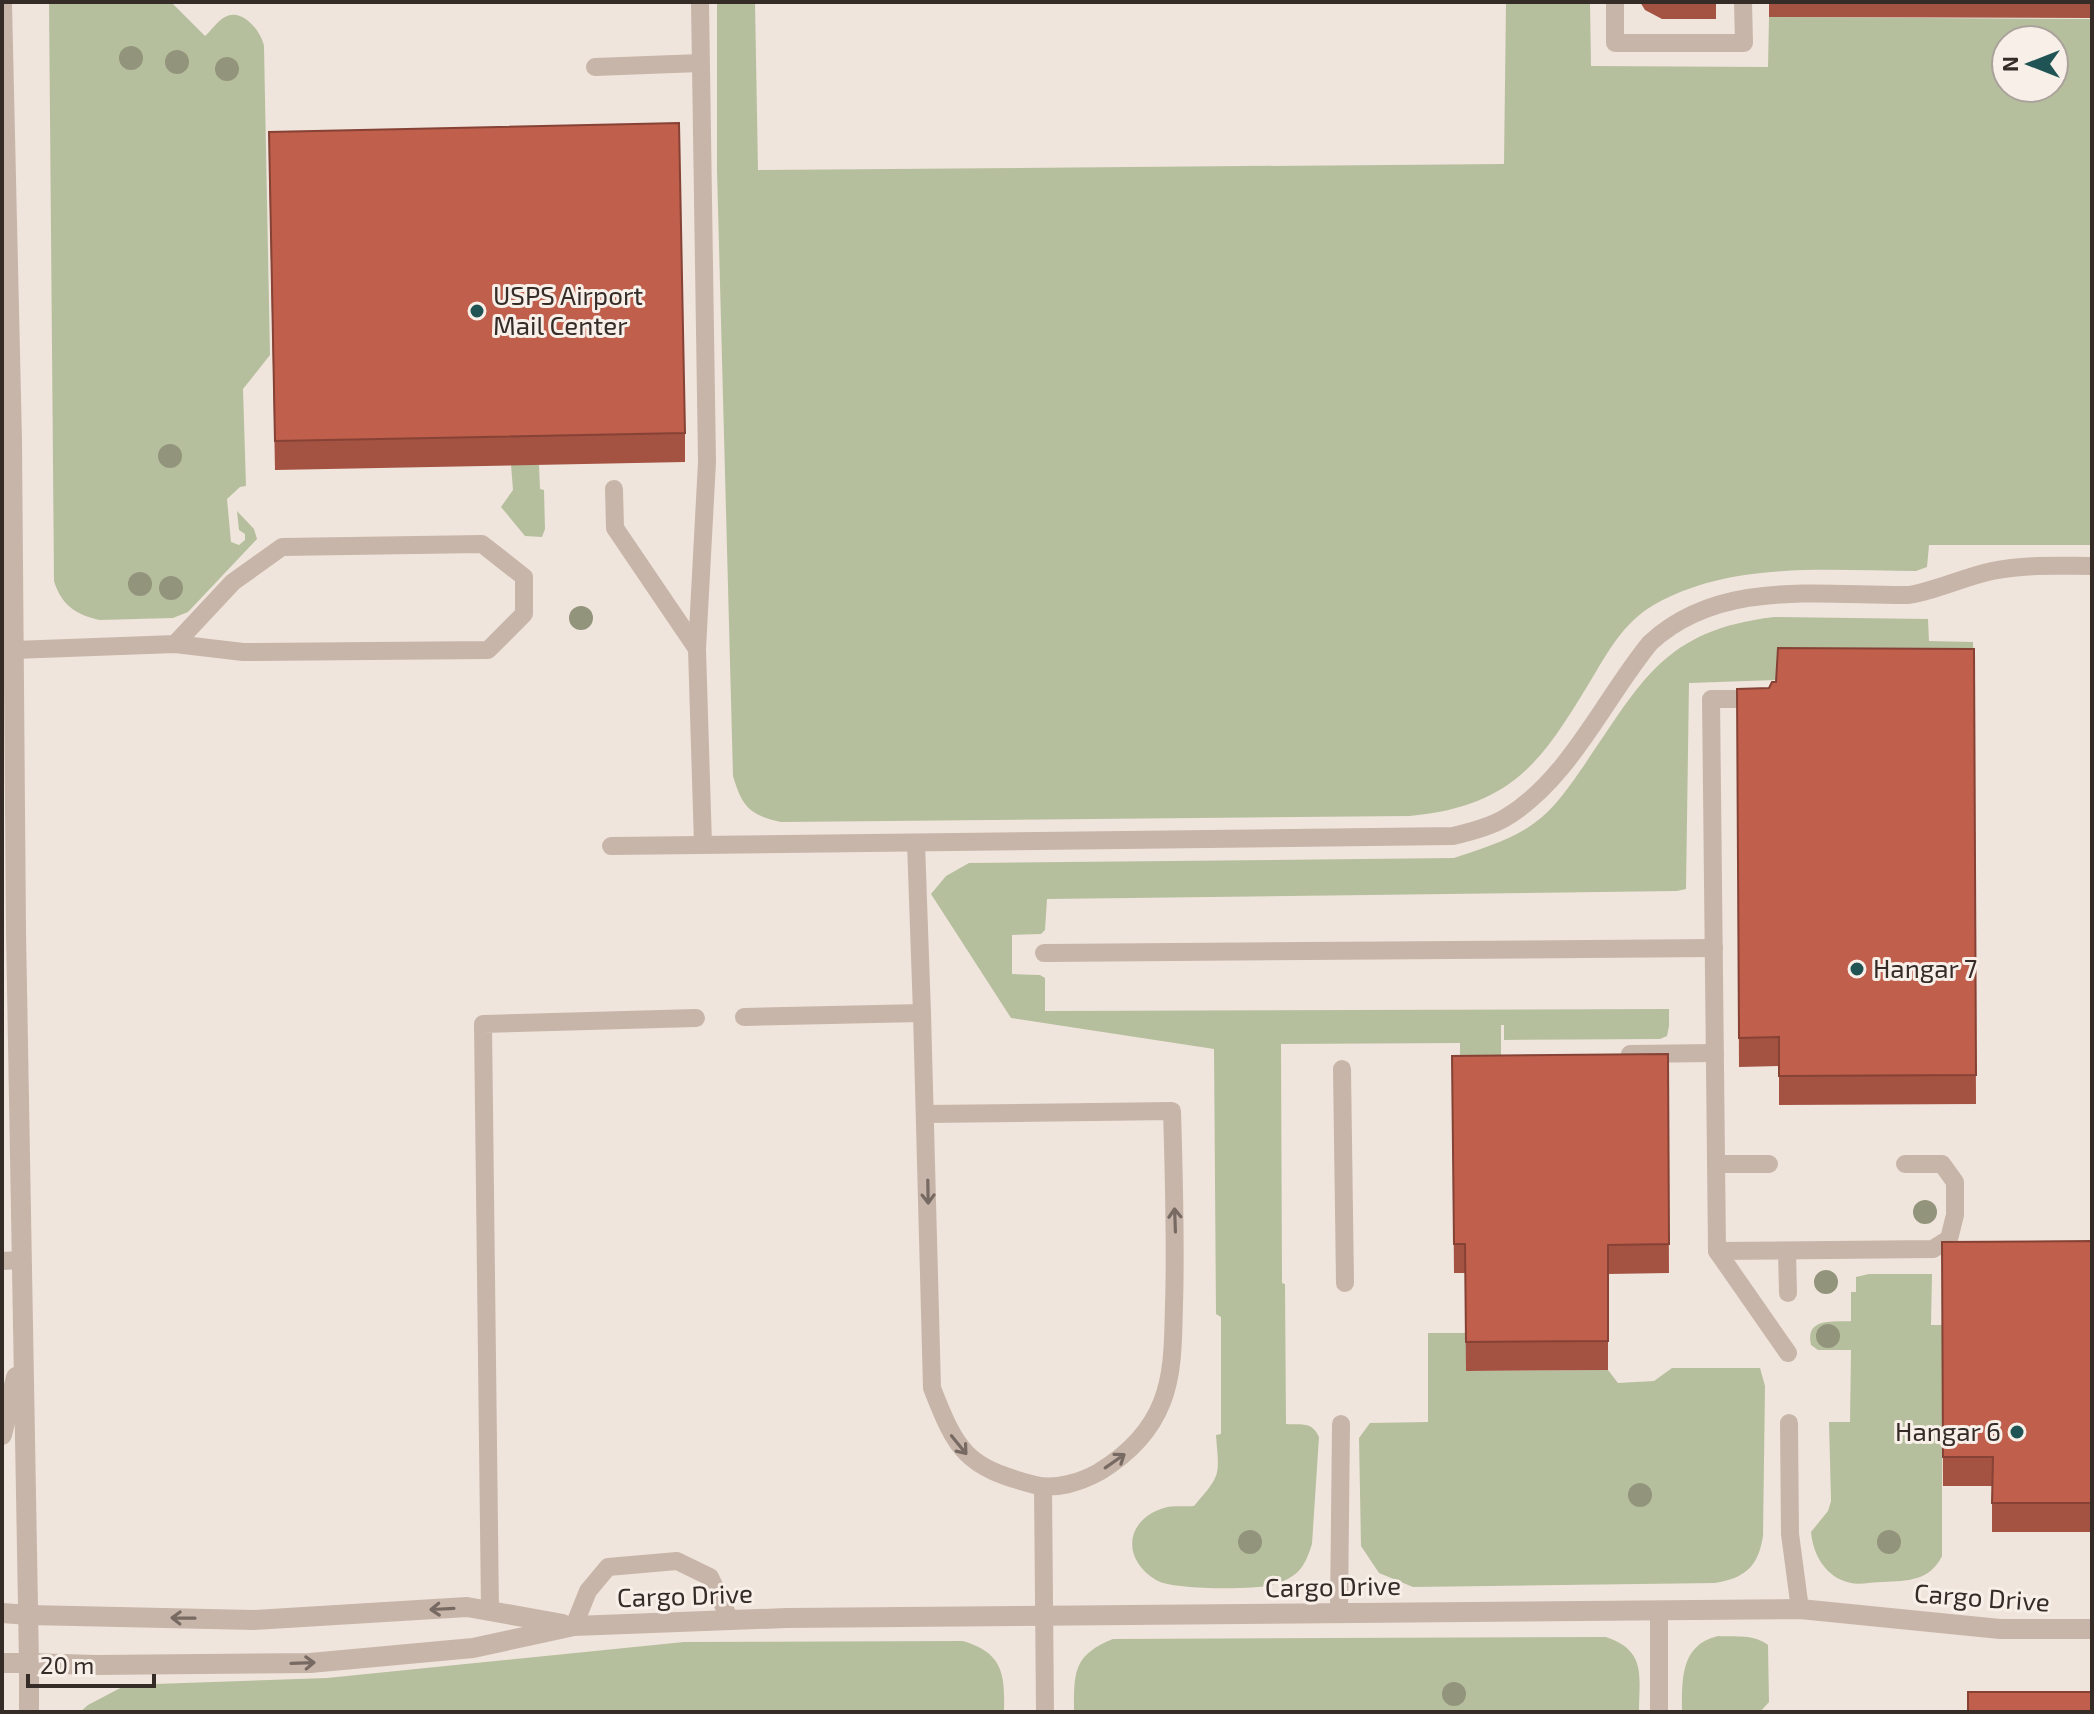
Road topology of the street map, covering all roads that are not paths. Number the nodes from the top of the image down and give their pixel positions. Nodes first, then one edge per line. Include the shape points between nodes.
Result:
1 (700, 2) edge
2 (1615, 2) edge
3 (1743, 2) edge
4 (2, 3) edge
5 (700, 63) junction
6 (595, 67) dead end
7 (5, 275) edge
8 (614, 489) dead end
9 (2092, 566) edge
10 (175, 644) junction
11 (697, 649) junction
12 (14, 650) junction
13 (1751, 699) edge
14 (916, 843) junction
15 (703, 845) junction
16 (611, 846) dead end
17 (9, 861) edge
18 (1714, 948) junction
19 (1044, 953) dead end
20 (922, 1013) junction
21 (744, 1017) dead end
22 (696, 1018) dead end
23 (1715, 1053) junction
24 (1605, 1055) edge
25 (1342, 1069) dead end
26 (926, 1114) junction
27 (1716, 1164) junction
28 (1769, 1164) dead end
29 (1905, 1164) dead end
30 (1717, 1251) junction
31 (1787, 1251) junction
32 (12, 1260) edge
33 (1345, 1283) dead end
34 (1788, 1293) dead end
35 (23, 1350) junction
36 (1788, 1353) dead end
37 (1789, 1423) dead end
38 (1341, 1424) dead end
39 (2, 1435) edge
40 (1043, 1487) junction
41 (1800, 1609) junction
42 (1659, 1610) junction
43 (490, 1611) junction
44 (1339, 1612) junction
45 (2, 1613) edge
46 (29, 1615) junction
47 (1044, 1616) junction
48 (730, 1620) junction
49 (574, 1626) junction
50 (2092, 1629) edge
51 (2, 1663) edge
52 (29, 1663) junction
53 (29, 1712) edge
54 (1045, 1712) edge
55 (1659, 1712) edge

1 - 5 lane
2 - 3 lane via 1615,43 1744,43
4 - 7 street
5 - 6 lane
5 - 11 lane via 707,462
7 - 12 street
8 - 11 lane via 615,528
9 - 14 lane via 2010,568 1909,595 1751,596 1692,613 1650,643 1558,771 1533,797 1504,818 1453,836
10 - 10 lane via 243,652 488,650 524,614 524,577 482,544 282,547 233,582
10 - 12 lane
11 - 15 lane
12 - 17 street
13 - 18 lane via 1711,699
14 - 15 lane
14 - 20 lane
15 - 16 lane
17 - 32 street
18 - 19 lane
18 - 23 lane
20 - 21 lane
20 - 26 lane
22 - 43 lane via 483,1024
23 - 24 lane
23 - 27 lane
25 - 33 lane
26 -> 40 lane via 932,1388 951,1436 969,1457 1004,1477
40 -> 26 lane via 1081,1482 1136,1447 1162,1401 1173,1335 1172,1111
27 - 28 lane
27 - 30 lane
29 - 31 lane via 1942,1164 1955,1182 1949,1239 1933,1249
30 - 31 lane
30 - 36 lane
31 - 34 lane
32 - 35 street
35 - 39 street
35 - 46 street
37 - 41 lane via 1790,1534
38 - 44 lane
40 - 47 lane
41 - 42 street, Cargo Drive
41 - 50 street, Cargo Drive via 2000,1629
42 - 44 street, Cargo Drive
42 - 55 lane
43 -> 46 street, Cargo Drive via 467,1607 254,1620
43 - 49 street, Cargo Drive
44 - 47 street, Cargo Drive
45 - 46 street, Cargo Drive
46 - 52 street
47 - 48 street, Cargo Drive
47 - 54 lane
48 - 49 street, Cargo Drive
48 - 49 lane via 710,1577 677,1561 644,1562 608,1567 588,1591
52 -> 49 street, Cargo Drive via 310,1663 473,1648
51 - 52 street, Cargo Drive
52 - 53 street

